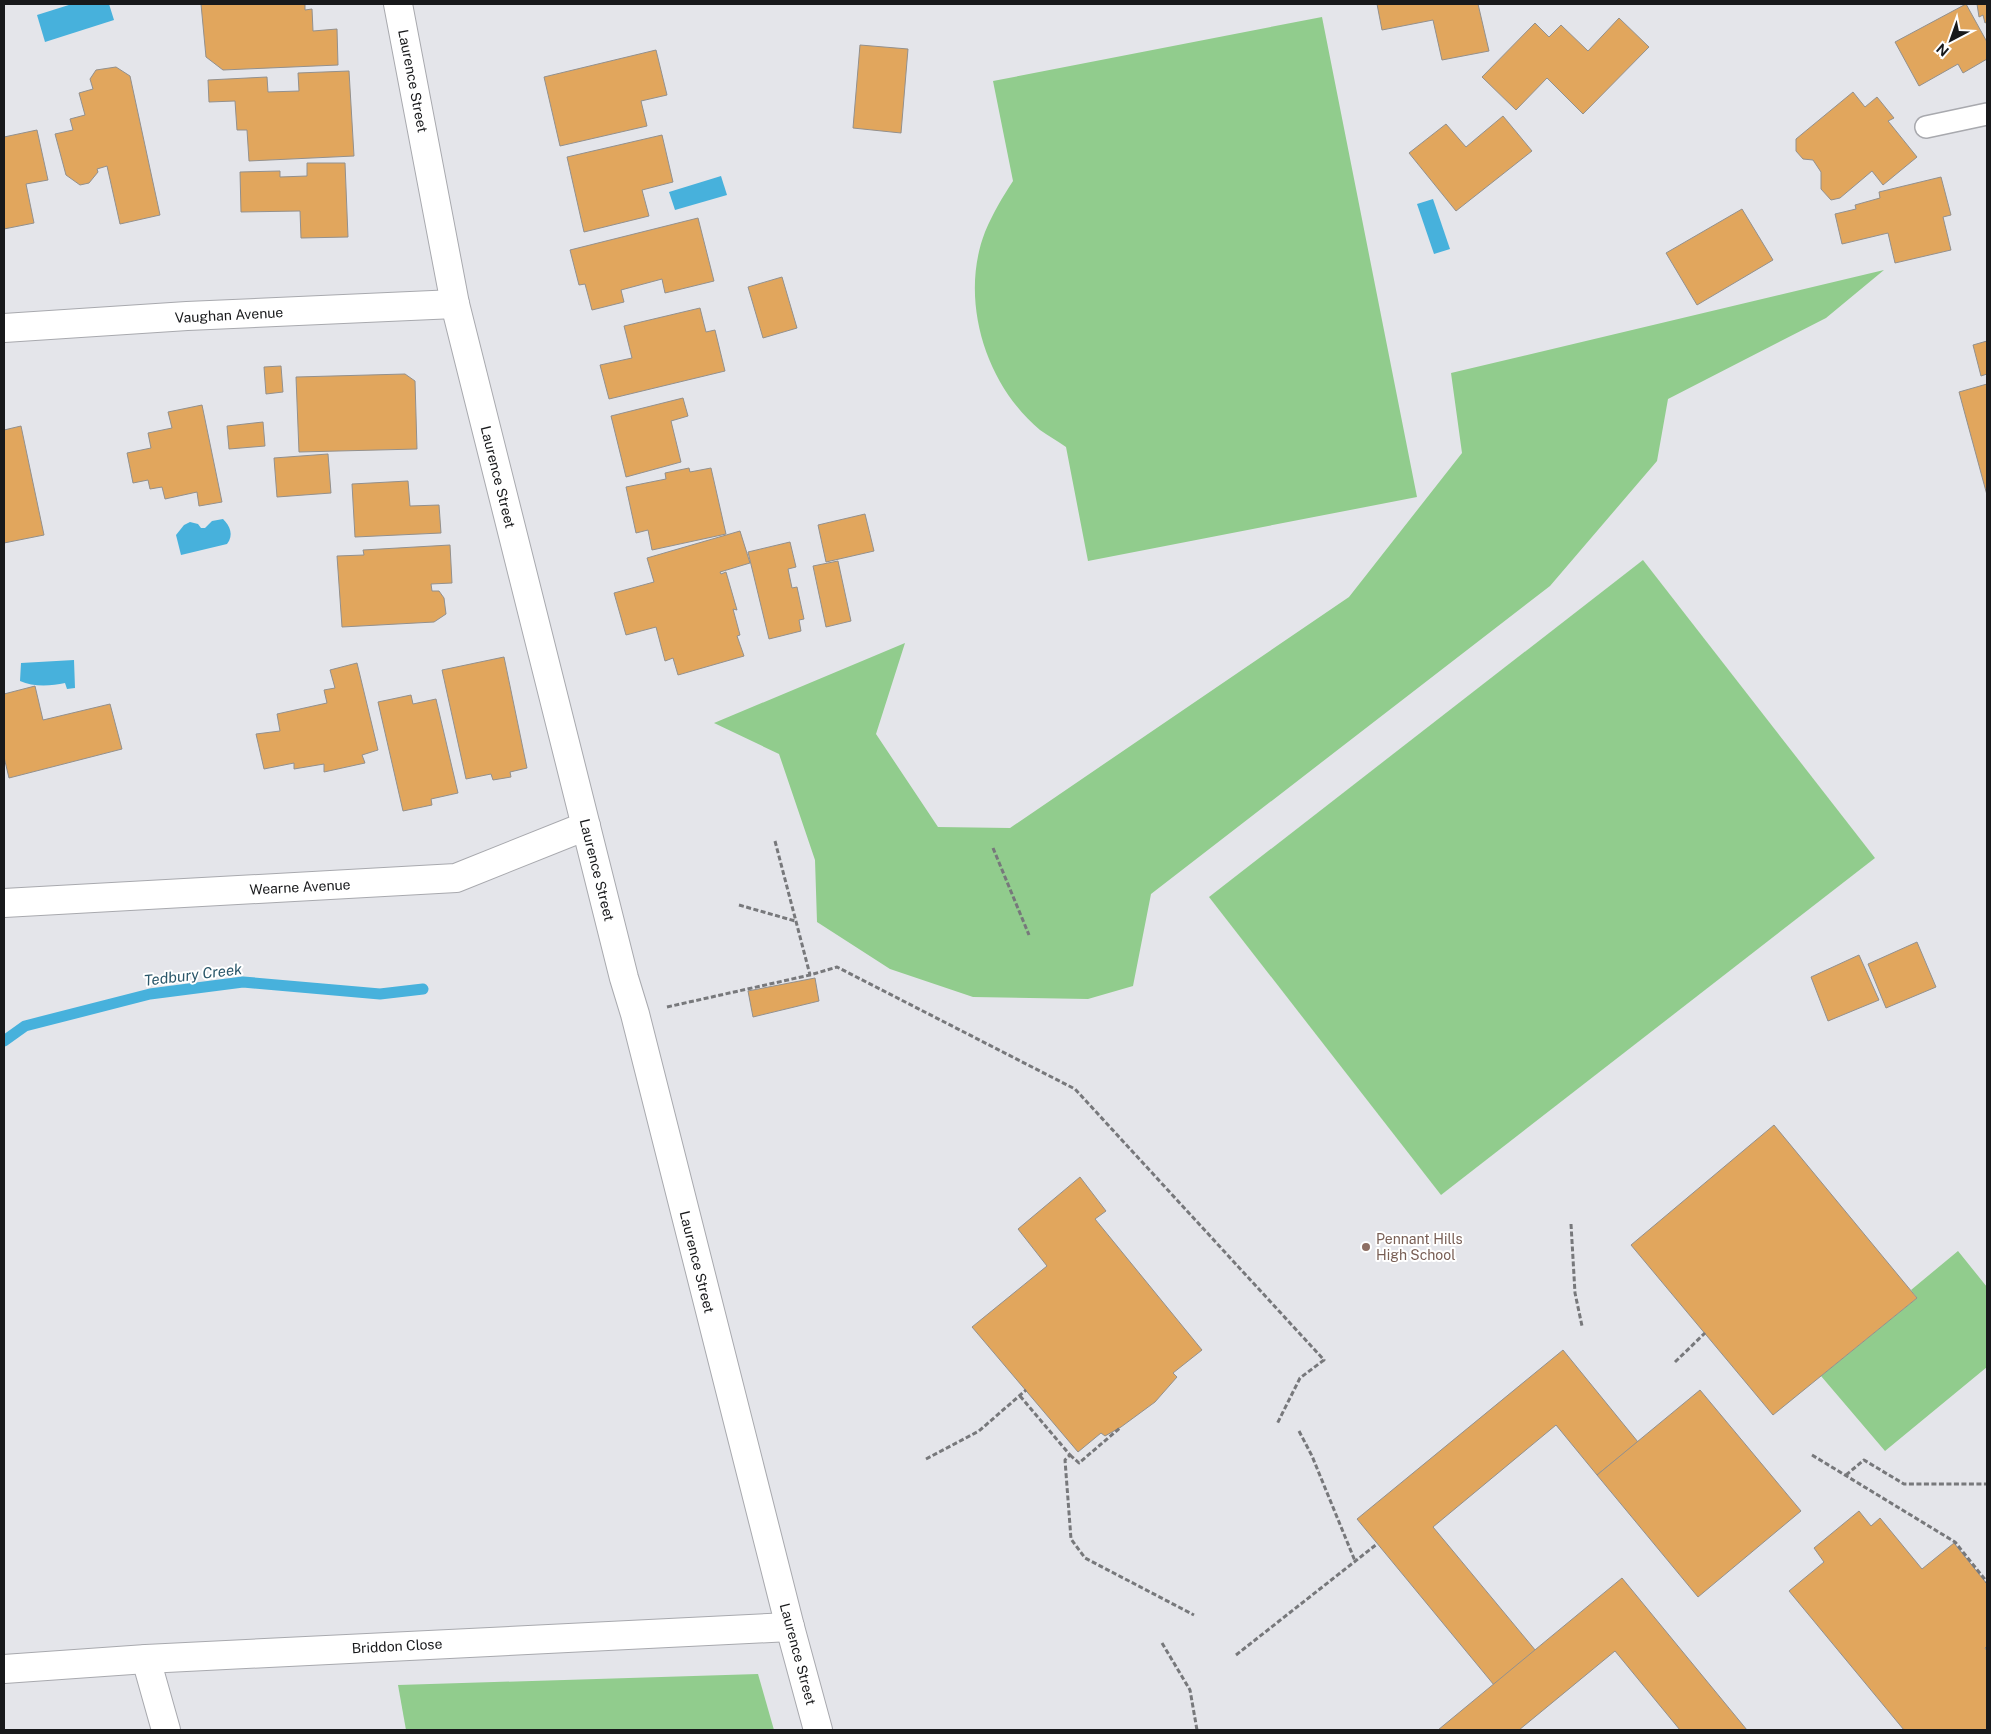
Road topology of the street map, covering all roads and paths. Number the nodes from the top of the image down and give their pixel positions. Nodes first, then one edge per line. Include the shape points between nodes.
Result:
1 (398, 4) edge
2 (1987, 114) edge
3 (1926, 127) dead end
4 (455, 304) junction
5 (4, 328) edge
6 (586, 826) junction
7 (775, 841) dead end
8 (993, 848) dead end
9 (4, 904) edge
10 (739, 905) dead end
11 (796, 921) junction
12 (1029, 935) dead end
13 (810, 975) junction
14 (635, 1014) junction
15 (1571, 1224) dead end
16 (1582, 1326) dead end
17 (1705, 1333) dead end
18 (1675, 1362) dead end
19 (1026, 1390) dead end
20 (1020, 1396) junction
21 (1276, 1424) dead end
22 (1121, 1427) dead end
23 (1299, 1431) dead end
24 (1070, 1455) junction
25 (1812, 1455) dead end
26 (926, 1458) dead end
27 (1846, 1475) junction
28 (1987, 1484) edge
29 (1377, 1544) dead end
30 (1355, 1561) junction
31 (1987, 1582) edge
32 (1194, 1615) dead end
33 (790, 1627) junction
34 (1162, 1643) dead end
35 (1236, 1655) dead end
36 (146, 1659) junction
37 (4, 1669) edge
38 (166, 1730) edge
39 (818, 1730) edge
40 (1197, 1730) edge

1 - 4 street, Laurence Street
2 - 3 lane
4 - 5 street, Vaughan Avenue
4 - 6 street, Laurence Street
6 - 9 street, Wearne Avenue via 456,878
6 - 14 street, Laurence Street
7 - 11 path
8 - 12 path
10 - 11 path
11 - 13 path
13 - 14 path
13 - 21 path via 837,968 1075,1089 1324,1360 1300,1378
14 - 33 street, Laurence Street
15 - 16 path via 1575,1293
17 - 18 path
19 - 20 path
20 - 24 path
20 - 26 path via 979,1431
22 - 24 path via 1079,1463
23 - 30 path
24 - 32 path via 1065,1460 1071,1539 1085,1558
25 - 27 path
27 - 28 path via 1864,1460 1904,1484
27 - 31 path via 1955,1542
29 - 30 path
30 - 35 path
33 - 36 street, Briddon Close
33 - 39 street, Laurence Street
34 - 40 path via 1190,1690
36 - 37 street, Briddon Close
36 - 38 street

